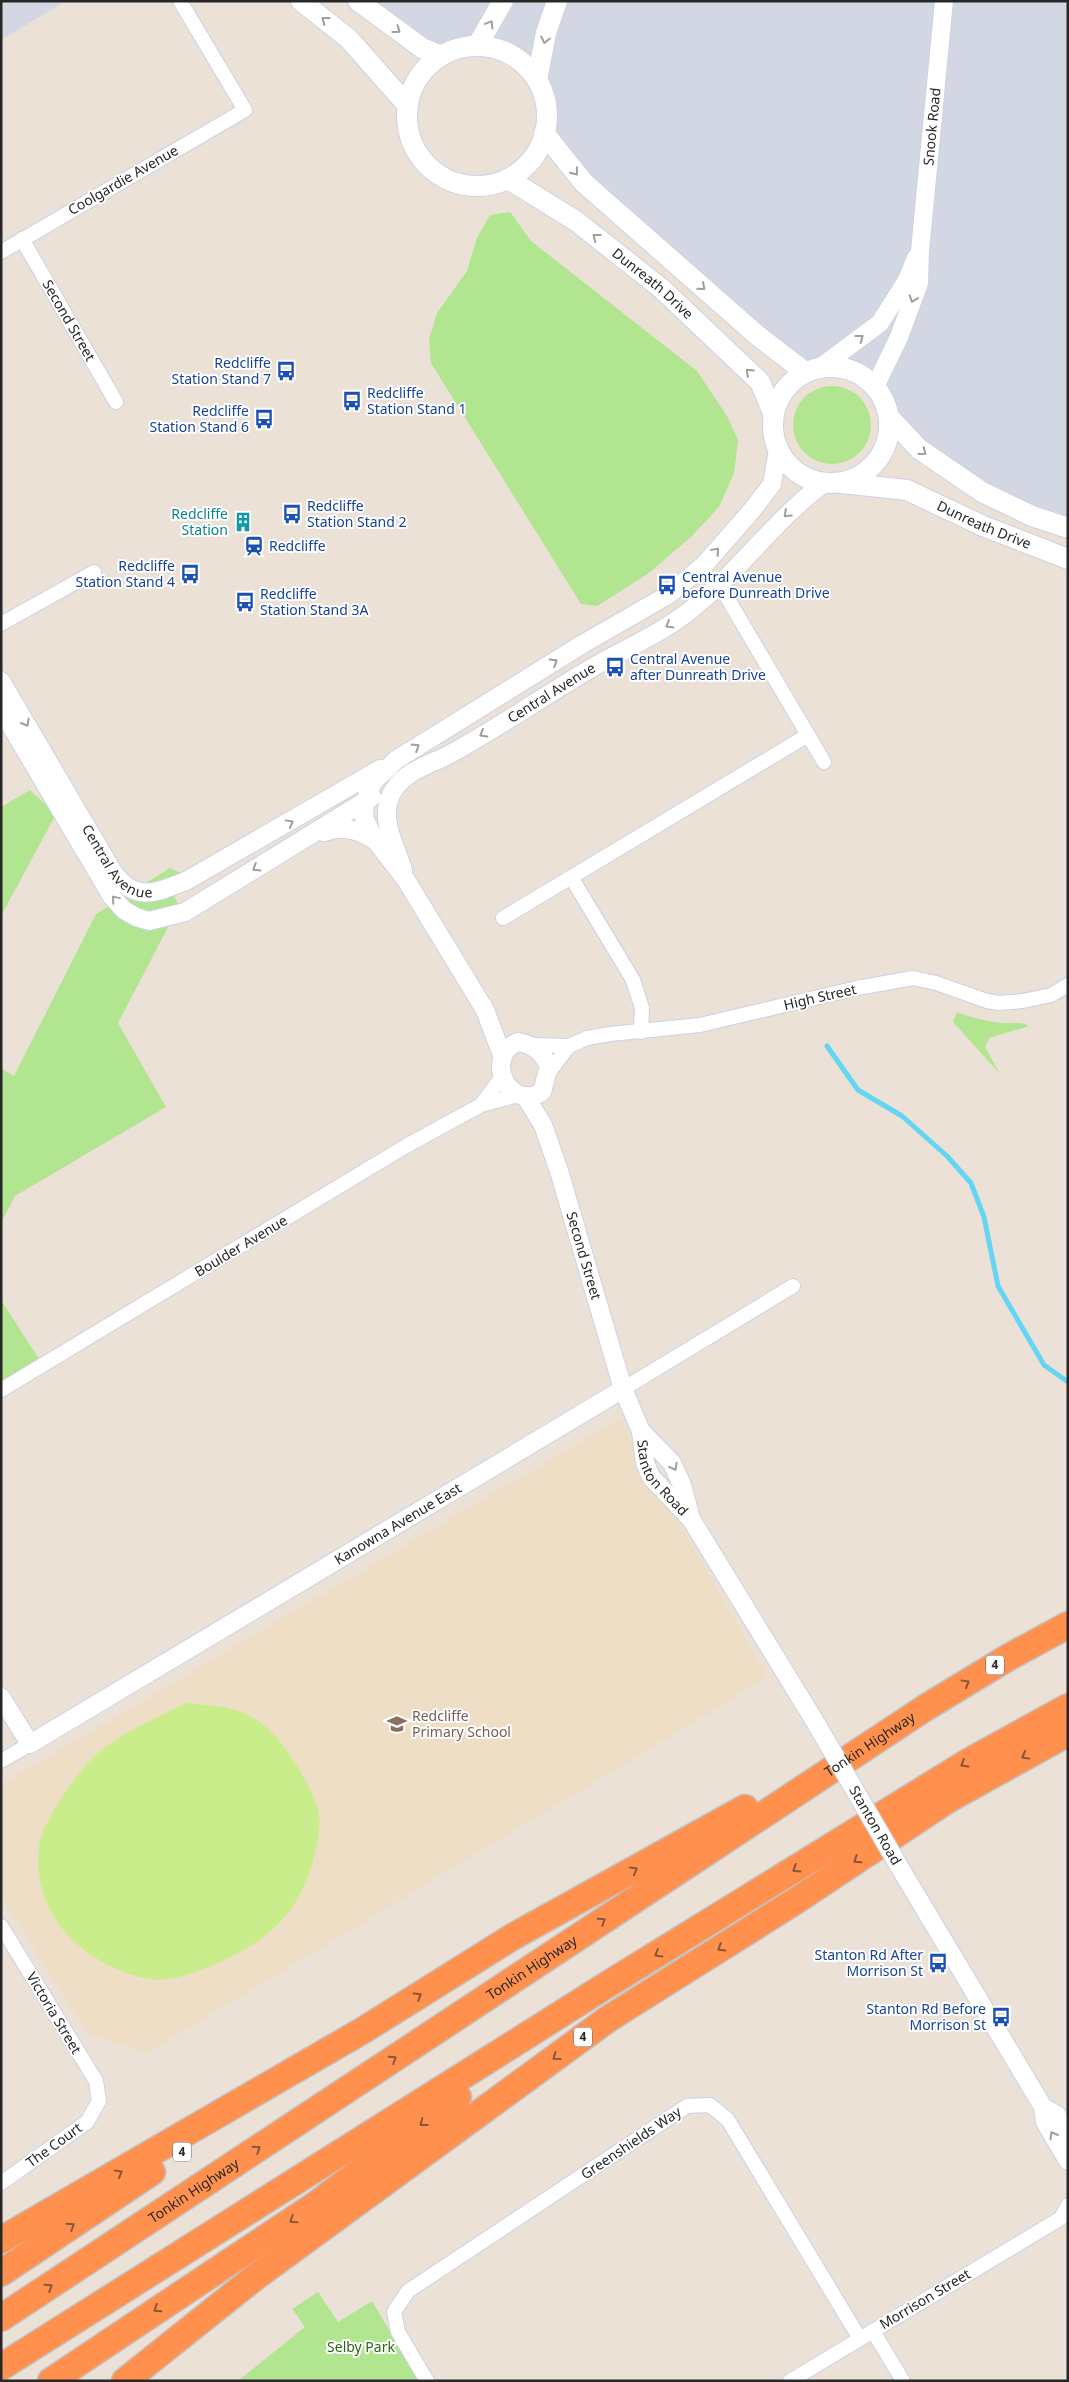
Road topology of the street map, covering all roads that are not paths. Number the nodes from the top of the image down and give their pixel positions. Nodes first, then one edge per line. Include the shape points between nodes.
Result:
1 (180, 1) edge
2 (301, 1) edge
3 (358, 1) edge
4 (503, 1) edge
5 (557, 1) edge
6 (944, 1) edge
7 (477, 46) junction
8 (441, 56) junction
9 (537, 80) junction
10 (408, 106) junction
11 (544, 133) junction
12 (508, 179) junction
13 (22, 239) junction
14 (920, 251) junction
15 (1, 252) edge
16 (813, 370) junction
17 (875, 387) junction
18 (116, 402) dead end
19 (774, 413) junction
20 (889, 417) junction
21 (778, 450) junction
22 (833, 483) junction
23 (1068, 528) edge
24 (1068, 559) edge
25 (94, 572) dead end
26 (719, 584) junction
27 (1, 624) edge
28 (1, 681) edge
29 (1, 709) edge
30 (808, 736) junction
31 (396, 760) junction
32 (824, 762) dead end
33 (406, 776) junction
34 (325, 803) junction
35 (363, 805) junction
36 (386, 817) junction
37 (375, 840) junction
38 (298, 843) junction
39 (571, 877) junction
40 (406, 880) junction
41 (503, 918) dead end
42 (1068, 985) edge
43 (485, 1010) junction
44 (641, 1032) junction
45 (525, 1043) junction
46 (569, 1046) junction
47 (502, 1054) junction
48 (548, 1072) junction
49 (502, 1076) junction
50 (542, 1092) junction
51 (522, 1096) junction
52 (481, 1105) junction
53 (543, 1125) junction
54 (793, 1286) dead end
55 (623, 1389) junction
56 (1, 1390) edge
57 (641, 1431) junction
58 (691, 1519) junction
59 (1068, 1625) edge
60 (1, 1697) edge
61 (1068, 1707) edge
62 (925, 1708) junction
63 (1068, 1732) edge
64 (30, 1744) junction
65 (1, 1761) edge
66 (1, 1926) edge
67 (602, 1988) junction
68 (362, 2032) junction
69 (99, 2101) joint
70 (1043, 2107) junction
71 (1068, 2135) edge
72 (1068, 2161) edge
73 (1, 2183) edge
74 (1068, 2205) edge
75 (1064, 2218) edge
76 (1, 2240) edge
77 (1, 2273) edge
78 (1, 2318) edge
79 (874, 2331) junction
80 (860, 2339) junction
81 (1, 2367) edge
82 (51, 2381) edge
83 (125, 2381) edge
84 (427, 2381) edge
85 (790, 2381) edge
86 (903, 2381) edge

1 - 13 street, Coolgardie Avenue via 245,110
10 -> 2 main road via 349,39
3 -> 8 main road via 422,48
7 -> 4 main road
5 -> 9 main road via 546,33
6 - 14 street, Snook Road
7 - 8 main road via 458,48
7 - 9 main road via 508,53 522,61
8 - 10 main road via 425,70 414,87
9 - 11 main road via 545,96 547,115
10 - 12 main road via 408,123 419,155 443,177 459,184 478,186
11 - 12 main road via 537,152 524,168
11 -> 16 main road via 584,183 758,336
19 -> 12 main road, Dunreath Drive via 760,382 662,289 576,221
13 - 15 street, Coolgardie Avenue
13 - 18 street, Second Street
16 -> 14 street, Snook Road via 880,323 907,280
14 -> 17 street, Snook Road via 919,283 899,337
16 - 17 main road via 836,367 851,370
16 - 19 main road via 791,382 780,395
17 - 20 main road
19 - 21 main road via 773,432
20 - 22 main road via 883,451 872,466 858,477
20 -> 23 main road, Dunreath Drive via 918,449 982,492 1032,516
21 - 22 main road via 784,461 807,479
31 -> 21 street, Central Avenue via 581,645 668,596 704,565 772,484
22 - 24 main road, Dunreath Drive via 907,490 983,526
22 -> 26 street, Central Avenue via 803,499
25 - 27 street
26 - 30 street
26 -> 33 street, Central Avenue via 675,622 595,666 452,753
28 -> 34 street, Central Avenue via 113,872 123,885 135,892 155,892 186,881
38 -> 29 street, Central Avenue via 185,912 149,921 136,917 112,897
30 - 32 street
30 - 39 street
31 - 34 street, Central Avenue
31 - 35 street, Central Avenue via 373,782
33 - 35 street, Central Avenue
33 - 36 street, Central Avenue via 396,786
34 - 35 street, Central Avenue via 342,801
35 - 36 street, Central Avenue
35 - 37 street via 364,818
35 - 38 street, Central Avenue
36 - 40 street
37 - 38 street, Central Avenue via 359,830 343,828 326,831
37 - 40 street
39 - 41 street
39 - 44 street via 633,980 642,1008
40 - 43 street
42 - 44 street, High Street via 1051,995 1000,1002 912,978 700,1025
43 - 45 street
43 - 47 street
44 - 46 street, High Street via 594,1036
45 - 46 street
45 - 47 street via 509,1046
45 - 48 street via 542,1053 549,1066
46 - 48 street
47 - 49 street
48 - 50 street, Second Street
49 - 51 street, Second Street via 507,1085
49 - 52 street, Boulder Avenue
50 - 51 street via 534,1097
50 - 53 street, Second Street
51 - 52 street, Boulder Avenue
51 - 53 street, Second Street
52 - 56 street, Boulder Avenue via 406,1146
53 - 55 street, Second Street
54 - 55 street, Kanowna Avenue East
55 - 57 street, Stanton Road
55 - 64 street, Kanowna Avenue East
57 -> 58 street, Stanton Road via 672,1463
57 - 58 street, Stanton Road via 645,1463 651,1477
58 - 70 street, Stanton Road, bridge
62 -> 59 highway, Tonkin Highway / 4
60 - 64 street
61 -> 67 highway via 968,1762
68 -> 62 highway, 4 via 514,1936
78 -> 62 highway, Tonkin Highway / 4
63 -> 83 highway, 4 via 949,1799 608,2019 254,2278
64 - 65 street, Kanowna Avenue East
66 - 69 street, Victoria Street via 96,2081
67 - 81 highway
67 -> 82 highway via 315,2205
76 -> 68 highway, 4
77 -> 68 highway, 4
69 - 73 street, The Court via 87,2122
70 - 71 street, Stanton Road via 1057,2115
72 -> 70 street, Stanton Road via 1045,2122
74 - 75 street, Morrison Street
75 - 79 street, Morrison Street
79 - 80 street, Morrison Street
79 - 86 street
80 - 84 street, Greenshields Way via 728,2120 710,2105 687,2106 408,2291 394,2312 398,2332
80 - 85 street, Morrison Street

